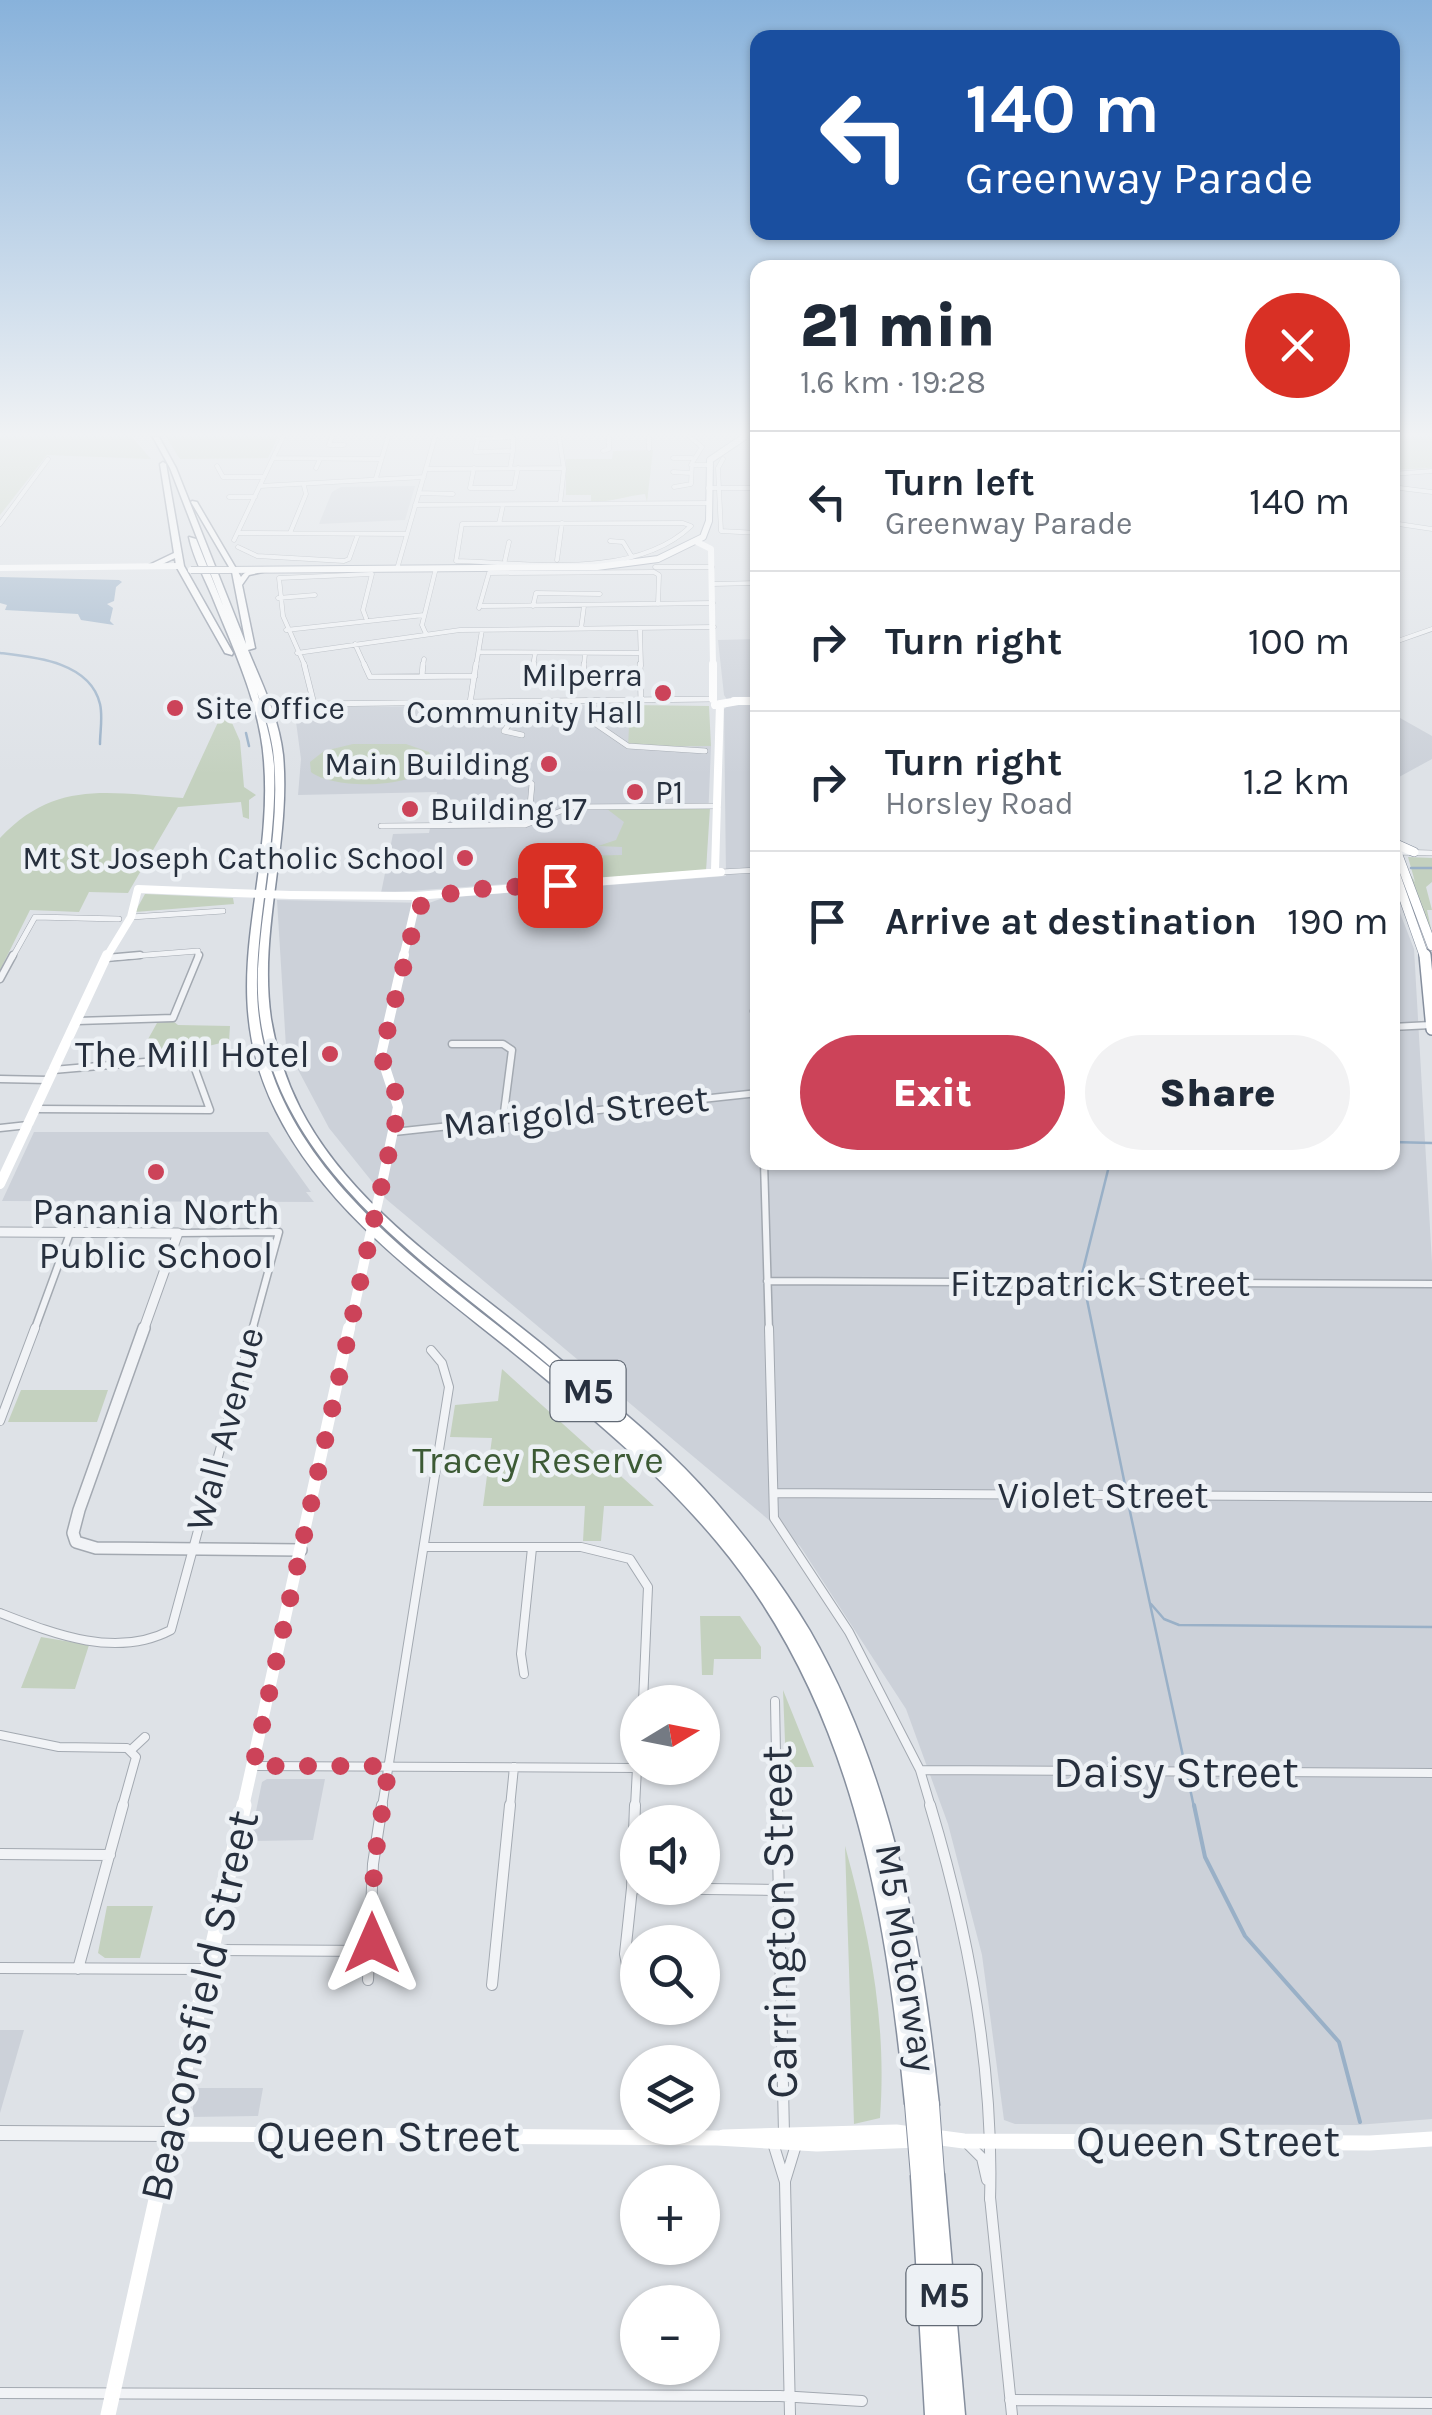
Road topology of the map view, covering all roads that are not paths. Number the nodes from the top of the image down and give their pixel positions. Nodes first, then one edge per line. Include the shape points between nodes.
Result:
1 (178, 550) edge
2 (200, 550) edge
3 (200, 550) edge
4 (225, 550) edge
5 (243, 550) edge
6 (351, 550) edge
7 (403, 550) edge
8 (458, 550) edge
9 (507, 550) edge
10 (558, 550) edge
11 (628, 550) edge
12 (651, 550) edge
13 (678, 550) edge
14 (710, 550) edge
15 (292, 552) dead end
16 (178, 554) junction
17 (228, 554) junction
18 (632, 556) junction
19 (287, 558) junction
20 (505, 560) junction
21 (557, 560) junction
22 (656, 566) dead end
23 (578, 567) junction
24 (712, 567) junction
25 (0, 568) edge
26 (157, 568) junction
27 (229, 568) junction
28 (262, 568) junction
29 (436, 568) junction
30 (397, 569) junction
31 (186, 570) junction
32 (240, 583) junction
33 (750, 583) edge
34 (712, 584) junction
35 (315, 596) dead end
36 (278, 598) junction
37 (658, 604) junction
38 (713, 604) junction
39 (533, 606) junction
40 (584, 606) junction
41 (598, 606) junction
42 (424, 614) junction
43 (366, 618) junction
44 (640, 628) junction
45 (714, 628) junction
46 (581, 629) junction
47 (1432, 629) edge
48 (286, 630) junction
49 (482, 630) junction
50 (426, 634) junction
51 (1400, 641) edge
52 (355, 644) junction
53 (478, 652) junction
54 (296, 653) junction
55 (585, 653) junction
56 (638, 653) junction
57 (535, 654) junction
58 (424, 658) dead end
59 (422, 676) junction
60 (475, 676) junction
61 (532, 677) dead end
62 (584, 677) dead end
63 (750, 701) edge
64 (259, 702) junction
65 (526, 702) junction
66 (642, 702) junction
67 (470, 703) junction
68 (716, 703) junction
69 (590, 720) dead end
70 (522, 735) dead end
71 (705, 751) dead end
72 (520, 775) dead end
73 (718, 803) junction
74 (534, 822) junction
75 (381, 826) dead end
76 (1400, 851) edge
77 (1400, 852) edge
78 (1414, 852) joint
79 (1432, 855) edge
80 (1400, 866) edge
81 (750, 870) edge
82 (1400, 871) edge
83 (716, 872) junction
84 (422, 899) junction
85 (223, 911) dead end
86 (126, 913) junction
87 (1432, 946) edge
88 (106, 958) junction
89 (0, 980) edge
90 (77, 1020) junction
91 (1432, 1026) edge
92 (1400, 1027) edge
93 (452, 1044) dead end
94 (51, 1075) junction
95 (0, 1079) edge
96 (750, 1094) edge
97 (36, 1109) junction
98 (504, 1120) junction
99 (28, 1125) junction
100 (0, 1128) edge
101 (394, 1132) junction
102 (764, 1170) edge
103 (0, 1184) edge
104 (0, 1232) edge
105 (71, 1232) junction
106 (164, 1233) junction
107 (178, 1233) junction
108 (168, 1252) junction
109 (768, 1281) junction
110 (1432, 1284) edge
111 (431, 1350) dead end
112 (3, 1406) edge
113 (0, 1421) edge
114 (774, 1492) junction
115 (1432, 1497) edge
116 (424, 1548) junction
117 (532, 1548) junction
118 (192, 1549) junction
119 (301, 1550) junction
120 (0, 1612) edge
121 (524, 1674) dead end
122 (645, 1685) edge
123 (774, 1700) dead end
124 (0, 1735) edge
125 (145, 1738) dead end
126 (132, 1750) junction
127 (253, 1766) junction
128 (389, 1766) junction
129 (620, 1766) edge
130 (514, 1767) junction
131 (920, 1770) junction
132 (1432, 1773) edge
133 (0, 1854) edge
134 (110, 1854) junction
135 (720, 1889) edge
136 (778, 1890) junction
137 (212, 1950) junction
138 (372, 1950) junction
139 (0, 1968) edge
140 (78, 1969) junction
141 (208, 1969) junction
142 (368, 1980) dead end
143 (492, 1984) dead end
144 (0, 2133) edge
145 (171, 2134) junction
146 (1432, 2138) edge
147 (964, 2140) junction
148 (992, 2140) junction
149 (785, 2141) junction
150 (927, 2175) junction
151 (785, 2182) junction
152 (990, 2200) junction
153 (113, 2392) junction
154 (0, 2393) edge
155 (789, 2397) junction
156 (1010, 2400) junction
157 (862, 2401) dead end
158 (1432, 2403) edge
159 (108, 2415) edge
160 (790, 2415) edge
161 (936, 2415) edge
162 (954, 2415) edge
163 (1012, 2415) edge

1 - 16 highway
2 - 64 highway, M5 Motorway / M5
3 - 64 highway, M5 Motorway / M5
4 - 17 highway
5 - 19 street
6 - 19 street via 347,560
7 - 30 street
8 - 20 street via 456,560
9 - 20 street
10 - 21 street
11 - 18 street
12 - 18 street
13 - 23 main road via 647,562
14 - 24 main road
15 - 19 street
16 - 26 highway
16 - 31 highway
17 - 27 highway
17 - 28 highway
18 - 23 street
20 - 21 street
21 - 23 street
22 - 24 street
23 - 29 main road
23 - 37 street via 657,573
23 - 39 street via 489,573 480,607
24 - 34 main road
25 - 26 main road
26 - 31 highway
26 - 31 main road
27 - 28 main road
27 - 31 main road, bridge
27 - 32 highway
28 - 30 main road
28 - 32 highway
29 - 30 main road
29 - 42 street
31 - 64 highway
32 - 64 highway
33 - 34 street
34 - 38 main road
35 - 36 street
36 - 43 street via 279,578 372,574
36 - 48 street
37 - 38 street
37 - 41 street
38 - 45 main road
39 - 40 street
39 - 41 street via 536,593 603,593
40 - 41 street
40 - 46 street
42 - 43 street
42 - 50 street
43 - 48 street
44 - 45 street
44 - 46 street
44 - 56 street
45 - 68 main road
46 - 49 street
47 - 51 street
48 - 54 street
49 - 50 street
49 - 53 street
50 - 52 street
52 - 54 street
52 - 59 street via 370,676
53 - 57 street
53 - 60 street
54 - 67 street via 314,704
55 - 56 street
55 - 57 street
55 - 62 street
56 - 66 street
57 - 61 street
58 - 59 street
59 - 60 street
60 - 67 street
63 - 68 main road
64 - 150 highway, M5 Motorway / M5, bridge via 269,761 249,998 258,1052 281,1109 355,1210 626,1439 700,1512 759,1586 809,1671 860,1791 899,1949
65 - 66 street
65 - 67 street
65 - 70 street via 504,731
66 - 68 street
68 - 73 main road
69 - 71 street via 630,750
72 - 74 street via 532,784
73 - 74 street via 571,807
73 - 83 main road
74 - 75 street
76 - 78 main road
77 - 79 street
78 - 79 street
80 - 87 main road
81 - 83 street
82 - 91 main road via 1424,950
83 - 84 main road
84 - 86 main road, bridge via 161,890
84 - 101 main road, Beaconsfield Street via 381,1056 398,1100
85 - 86 street
86 - 88 main road
86 - 89 street via 35,918
88 - 90 main road
88 - 90 street via 198,953 173,1018
90 - 94 main road
91 - 92 street
93 - 98 street via 512,1050
94 - 95 street
94 - 97 main road
94 - 97 street via 191,1058 210,1110
96 - 98 street, Marigold Street
97 - 99 main road
98 - 101 street, Marigold Street
99 - 100 street
99 - 103 main road
101 - 119 main road, Beaconsfield Street, bridge
102 - 109 street
104 - 105 street, Wall Avenue
105 - 106 street, Wall Avenue
105 - 112 street
106 - 107 street, Wall Avenue
106 - 108 street
107 - 108 street
107 - 118 street, Wall Avenue via 279,1232
108 - 118 street via 73,1535 90,1548
109 - 110 street, Fitzpatrick Street
109 - 114 street
111 - 116 street via 449,1386
112 - 113 street
114 - 115 street, Violet Street
114 - 131 street via 774,1518 848,1632
116 - 117 street
116 - 128 street
117 - 121 street
117 - 122 street via 614,1551 643,1572
118 - 119 street
118 - 120 street via 168,1640 68,1640
119 - 127 main road, Beaconsfield Street
123 - 136 street, Carrington Street
124 - 126 street via 58,1747
125 - 126 street
126 - 134 street via 136,1762
127 - 128 street
127 - 137 main road, Beaconsfield Street
128 - 130 street
128 - 138 street via 374,1864
129 - 130 street
130 - 143 street
131 - 132 street, Daisy Street
131 - 148 street via 959,1913
133 - 134 street
134 - 140 street
135 - 136 street
136 - 149 street, Carrington Street
137 - 138 street
137 - 141 main road, Beaconsfield Street
138 - 142 street
139 - 140 street
140 - 141 street
141 - 145 main road, Beaconsfield Street
144 - 145 street, Queen Street
145 - 149 main road, Queen Street
145 - 153 main road, Beaconsfield Street
146 - 148 main road, Queen Street
147 - 148 main road, Queen Street
147 - 149 main road, Queen Street
147 - 152 street via 982,2158
148 - 152 street
149 - 151 street, Carrington Street
149 - 151 street, Carrington Street
150 - 161 highway, M5 Motorway / M5
150 - 162 highway, M5 Motorway / M5
151 - 155 street, Carrington Street
152 - 156 street
153 - 154 street
153 - 155 street
153 - 159 main road, Beaconsfield Street
155 - 157 street
155 - 160 street, Carrington Street
156 - 158 street
156 - 163 street

